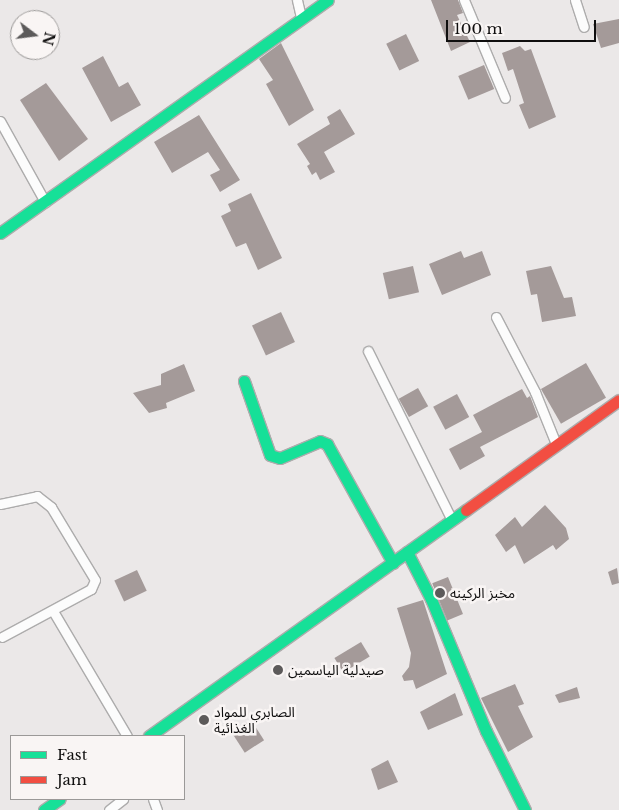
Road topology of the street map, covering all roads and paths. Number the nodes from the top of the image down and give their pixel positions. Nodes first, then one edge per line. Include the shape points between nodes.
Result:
1 (297, 0) edge
2 (328, 0) edge
3 (464, 0) edge
4 (575, 0) edge
5 (301, 16) junction
6 (584, 27) dead end
7 (505, 98) dead end
8 (0, 121) edge
9 (45, 202) junction
10 (0, 234) edge
11 (496, 316) dead end
12 (368, 351) dead end
13 (244, 381) dead end
14 (619, 400) edge
15 (556, 444) junction
16 (0, 504) edge
17 (451, 518) junction
18 (407, 552) junction
19 (392, 563) junction
20 (54, 611) junction
21 (2, 637) dead end
22 (126, 735) edge
23 (150, 735) edge
24 (59, 800) edge
25 (121, 800) edge
26 (44, 810) edge
27 (109, 810) edge
28 (525, 810) edge

1 - 5 street
2 - 5 street
3 - 7 street
4 - 6 street
5 - 9 street
8 - 9 street
9 - 10 street
11 - 15 street via 535,392
12 - 17 street
13 - 19 street via 270,454 280,458 320,441 327,444
14 - 15 street
15 - 17 street
16 - 20 street via 37,496 51,507 94,576 91,589
17 - 18 street
18 - 19 street
18 - 28 street via 431,599 486,731
19 - 23 street
20 - 21 street
20 - 22 street
24 - 26 street
25 - 27 street

